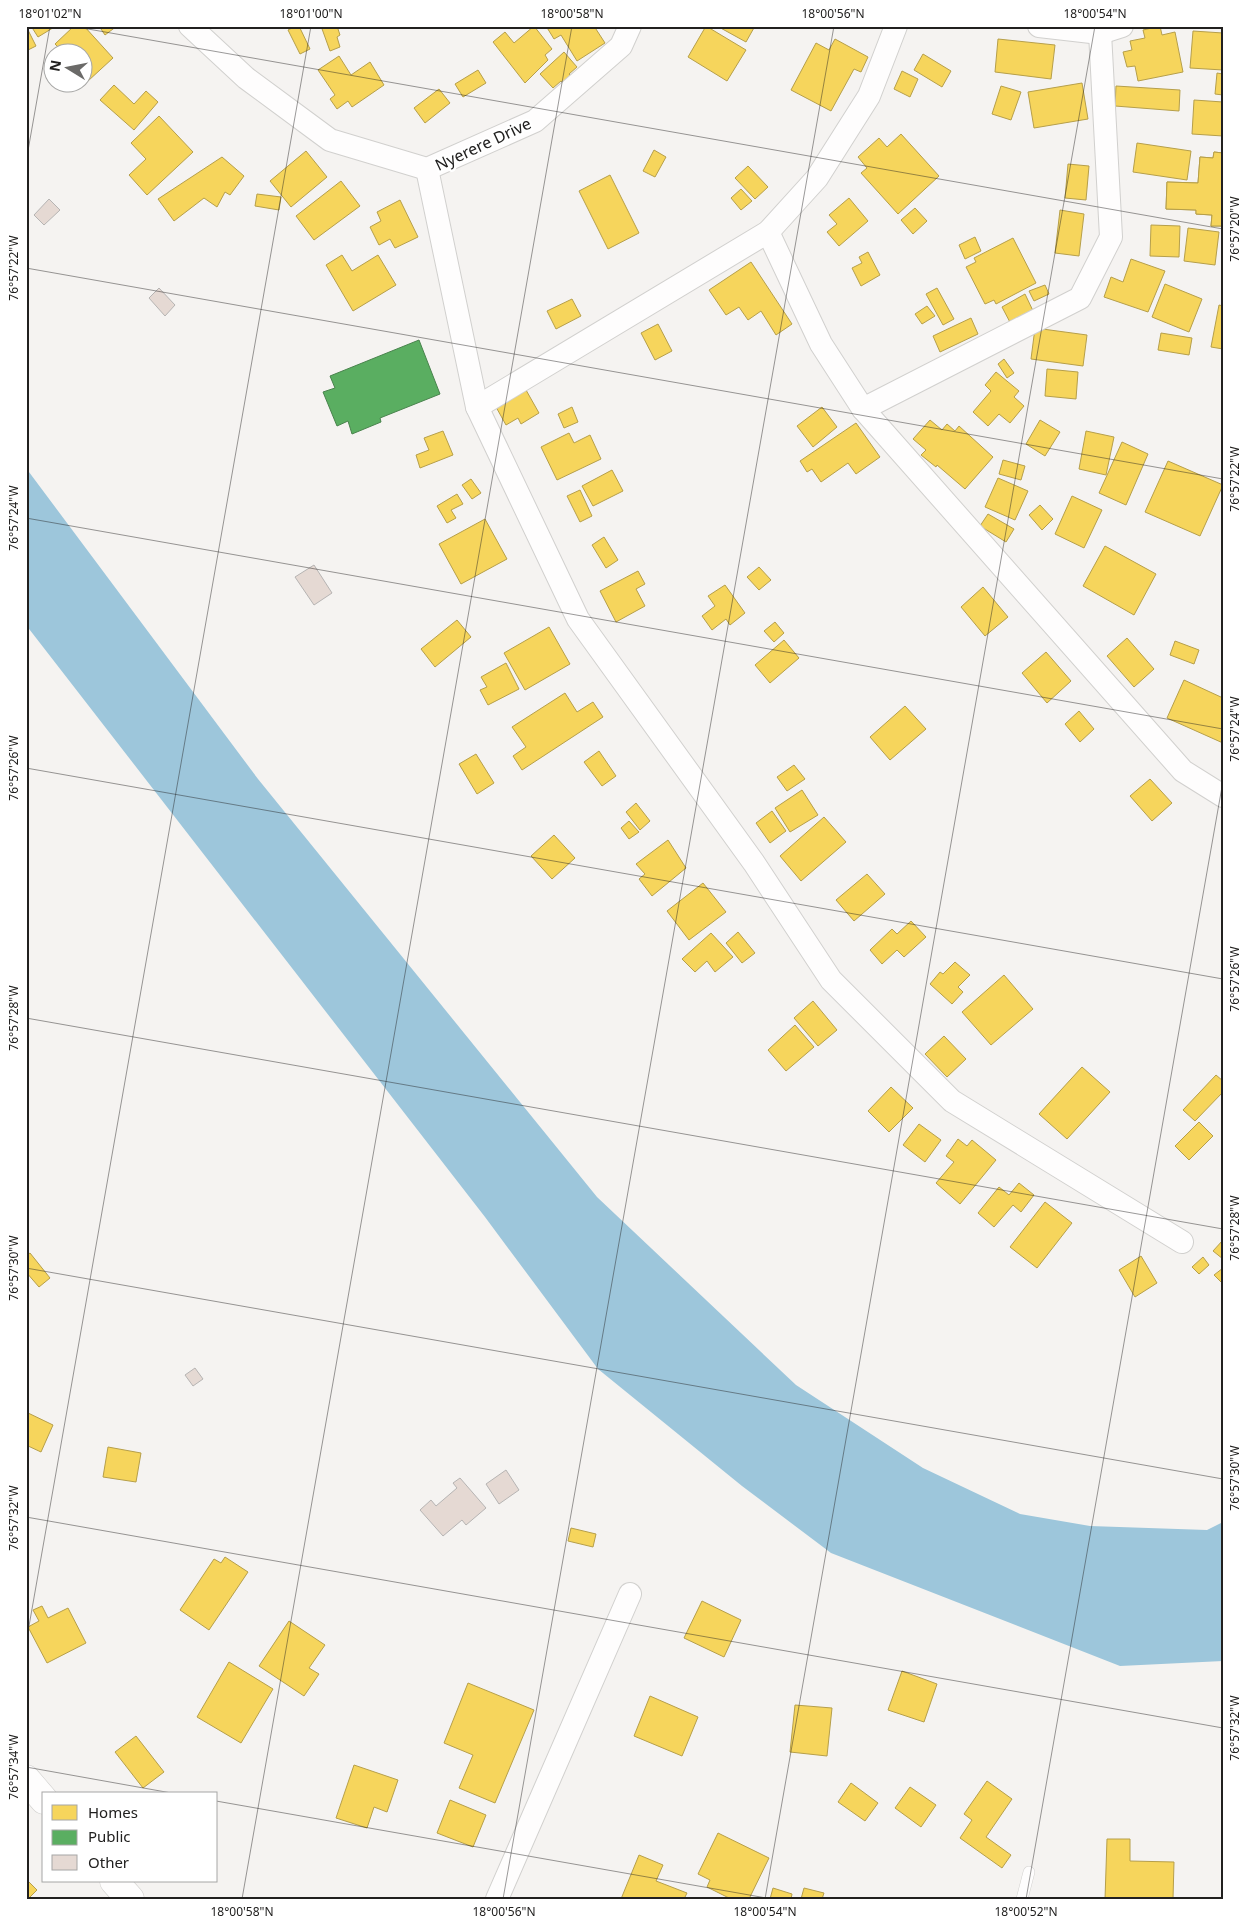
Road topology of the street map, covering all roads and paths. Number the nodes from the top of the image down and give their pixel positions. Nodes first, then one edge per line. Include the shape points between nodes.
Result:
1 (190, 26) edge
2 (630, 26) edge
3 (896, 26) edge
4 (1039, 26) edge
5 (1122, 26) edge
6 (1100, 33) junction
7 (427, 169) junction
8 (768, 232) junction
9 (477, 407) junction
10 (863, 409) junction
11 (1223, 796) edge
12 (1182, 1242) dead end
13 (630, 1594) dead end
14 (26, 1779) edge
15 (42, 1798) edge
16 (1029, 1872) dead end
17 (115, 1882) edge
18 (130, 1899) edge
19 (497, 1899) edge
20 (1022, 1899) edge

1 - 7 street, Nyerere Drive via 246,78 330,140
2 - 7 street, Nyerere Drive via 621,46 535,121
3 - 8 street via 869,96 818,178
4 - 6 street
5 - 6 street
6 - 10 street via 1111,237 1080,298
7 - 9 street
8 - 9 street
8 - 10 street via 821,344
9 - 12 street via 578,619 754,863 831,980 952,1101
10 - 11 street via 1183,771
13 - 19 street
14 - 15 street
16 - 20 lane
17 - 18 street

